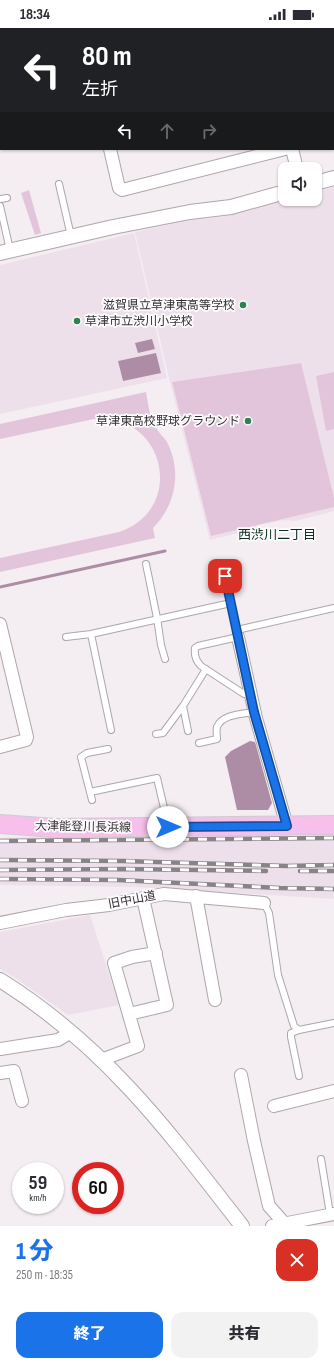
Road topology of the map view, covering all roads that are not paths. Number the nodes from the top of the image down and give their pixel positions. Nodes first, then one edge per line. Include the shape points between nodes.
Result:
1 (110, 150) edge
2 (281, 150) edge
3 (292, 150) edge
4 (295, 162) edge
5 (334, 178) edge
6 (322, 181) edge
7 (58, 184) dead end
8 (278, 194) edge
9 (7, 198) dead end
10 (0, 199) edge
11 (0, 206) edge
12 (71, 236) junction
13 (5, 251) edge
14 (146, 564) dead end
15 (225, 576) dead end
16 (231, 603) junction
17 (334, 608) edge
18 (157, 618) junction
19 (0, 624) edge
20 (238, 633) junction
21 (91, 634) junction
22 (66, 637) dead end
23 (165, 659) dead end
24 (206, 669) junction
25 (250, 693) junction
26 (183, 706) junction
27 (254, 712) junction
28 (111, 730) dead end
29 (188, 732) dead end
30 (156, 734) dead end
31 (199, 743) dead end
32 (0, 747) edge
33 (108, 749) dead end
34 (90, 792) junction
35 (92, 800) dead end
36 (0, 824) edge
37 (334, 825) edge
38 (287, 826) junction
39 (168, 827) junction
40 (196, 896) junction
41 (143, 898) junction
42 (264, 903) joint
43 (0, 923) edge
44 (156, 953) junction
45 (0, 980) edge
46 (215, 1000) dead end
47 (129, 1014) junction
48 (334, 1023) edge
49 (299, 1030) junction
50 (71, 1032) junction
51 (0, 1049) edge
52 (101, 1060) junction
53 (0, 1073) edge
54 (241, 1075) dead end
55 (299, 1076) dead end
56 (334, 1091) edge
57 (22, 1101) dead end
58 (274, 1106) dead end
59 (321, 1159) dead end
60 (333, 1215) edge
61 (285, 1224) junction
62 (242, 1226) edge
63 (272, 1226) edge

1 - 2 street via 119,188 122,190
3 - 4 street
5 - 6 street
7 - 12 lane
8 - 12 street via 231,207 190,212
9 - 10 lane
11 - 13 lane
12 - 13 street
14 - 18 lane
15 - 16 lane
16 - 18 lane
16 - 20 lane
17 - 20 lane
18 - 21 lane
18 - 23 lane
19 - 32 street via 28,737 26,740
20 - 24 lane via 195,648 197,662
20 - 25 street
21 - 22 lane
21 - 28 lane
24 - 25 lane via 244,694
24 - 26 lane
25 - 27 street
26 - 29 lane
26 - 30 lane via 163,733
27 - 31 lane via 220,721 216,728 217,739
27 - 38 street
33 - 34 lane via 87,753 81,757
34 - 35 lane
34 - 39 lane via 157,778
36 - 39 main road, 大津能登川長浜線 via 55,828
37 - 38 main road, 大津能登川長浜線
38 - 39 main road, 大津能登川長浜線
40 - 41 street, 旧中山道 via 164,894
40 - 42 street, 旧中山道
40 - 46 street
41 - 43 street, 旧中山道
41 - 44 street
42 - 49 lane via 269,912 278,975 294,1026
44 - 47 street via 167,1005
44 - 47 street via 114,963
45 - 50 street
47 - 52 street via 138,1046
48 - 49 lane
49 - 55 lane via 291,1033
50 - 51 street via 58,1040
50 - 52 street
52 - 62 street via 164,1128
53 - 57 street via 14,1071
54 - 61 street via 269,1206
56 - 58 street
59 - 60 lane
60 - 61 street
61 - 63 street

